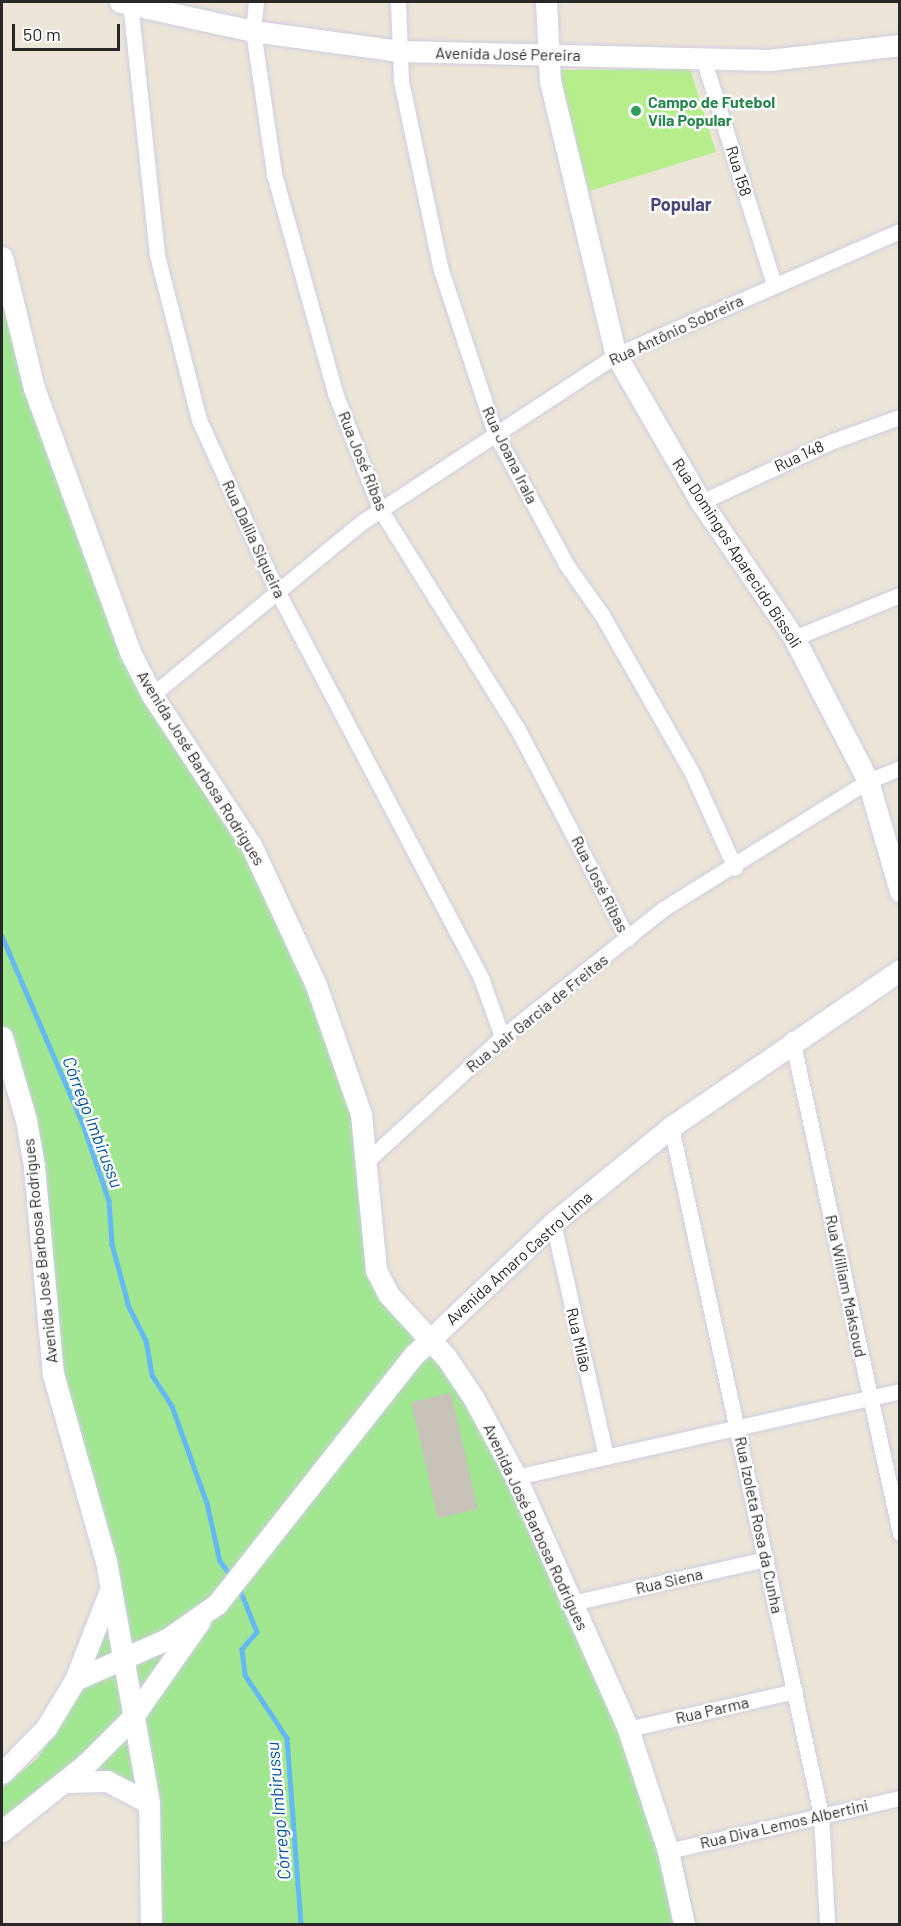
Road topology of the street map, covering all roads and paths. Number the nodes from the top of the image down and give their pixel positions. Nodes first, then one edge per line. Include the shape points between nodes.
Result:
1 (256, 2) edge
2 (398, 2) edge
3 (546, 2) edge
4 (127, 3) edge
5 (253, 31) junction
6 (900, 45) edge
7 (399, 51) junction
8 (547, 55) junction
9 (703, 58) junction
10 (900, 231) edge
11 (2, 257) edge
12 (774, 284) junction
13 (616, 355) junction
14 (900, 417) edge
15 (495, 433) junction
16 (700, 502) junction
17 (380, 510) junction
18 (276, 589) junction
19 (900, 595) edge
20 (794, 638) junction
21 (152, 695) junction
22 (900, 768) edge
23 (868, 781) junction
24 (735, 868) junction
25 (900, 891) edge
26 (628, 939) junction
27 (900, 969) edge
28 (502, 1037) junction
29 (2, 1038) edge
30 (792, 1040) junction
31 (671, 1127) junction
32 (369, 1159) junction
33 (553, 1223) junction
34 (429, 1339) junction
35 (900, 1391) edge
36 (871, 1397) junction
37 (737, 1427) junction
38 (606, 1457) junction
39 (516, 1477) junction
40 (900, 1533) edge
41 (766, 1559) junction
42 (111, 1589) junction
43 (572, 1603) junction
44 (210, 1610) junction
45 (121, 1660) junction
46 (75, 1680) junction
47 (795, 1691) junction
48 (132, 1718) junction
49 (628, 1729) junction
50 (2, 1773) edge
51 (64, 1782) junction
52 (900, 1798) edge
53 (149, 1803) junction
54 (821, 1815) junction
55 (2, 1831) edge
56 (668, 1851) junction
57 (151, 1924) edge
58 (684, 1924) edge
59 (827, 1924) edge

1 - 5 street, Rua José Ribas
2 - 7 street, Rua Joana Irala
3 - 8 street, Rua Domingos Aparecido Bissoli
4 - 5 street, Avenida José Pereira
4 - 18 street, Rua Dalila Siqueira via 157,255 199,420
5 - 7 street, Avenida José Pereira
5 - 17 street, Rua José Ribas via 274,174 301,281
6 - 9 street, Avenida José Pereira via 768,60
7 - 8 street, Avenida José Pereira
7 - 15 street, Rua Joana Irala via 441,270
8 - 9 street, Avenida José Pereira
8 - 13 street, Rua Domingos Aparecido Bissoli
9 - 12 street, Rua 158
10 - 12 street, Rua Antônio Sobreira
11 - 21 street, Avenida José Barbosa Rodrigues via 38,399 130,652
12 - 13 street, Rua Antônio Sobreira
13 - 15 street, Rua Antônio Sobreira
13 - 16 street, Rua Domingos Aparecido Bissoli
14 - 16 street, Rua 148 via 830,442
15 - 17 street, Rua Antônio Sobreira
15 - 24 street, Rua Joana Irala via 566,564 602,615 692,773
16 - 20 street, Rua Domingos Aparecido Bissoli
17 - 18 street, Rua Antônio Sobreira
17 - 26 street, Rua José Ribas via 517,728
18 - 21 street, Rua Antônio Sobreira
18 - 28 street, Rua Dalila Siqueira via 425,866 481,978
19 - 20 street
20 - 23 street, Rua Domingos Aparecido Bissoli
21 - 32 street, Avenida José Barbosa Rodrigues via 252,845 282,906 347,1071
22 - 23 street, Rua Jair Garcia de Freitas
23 - 24 street, Rua Jair Garcia de Freitas
23 - 25 street, Rua Domingos Aparecido Bissoli
24 - 26 street, Rua Jair Garcia de Freitas via 663,909
26 - 28 street, Rua Jair Garcia de Freitas
27 - 30 street, Avenida Amaro Castro Lima
28 - 32 street, Rua Jair Garcia de Freitas
29 - 42 street, Avenida José Barbosa Rodrigues via 34,1166 44,1325 53,1374
30 - 31 street, Avenida Amaro Castro Lima
30 - 36 street, Rua William Maksoud
31 - 33 street, Avenida Amaro Castro Lima
31 - 37 street, Rua Izoleta Rosa da Cunha
32 - 34 street, Avenida José Barbosa Rodrigues via 368,1216 376,1270 387,1294
33 - 34 street, Avenida Amaro Castro Lima
33 - 38 street, Rua Milão
34 - 39 street, Avenida José Barbosa Rodrigues via 473,1396
34 - 44 street, Avenida Amaro Castro Lima
35 - 36 street
36 - 37 street
36 - 40 street, Rua William Maksoud
37 - 38 street
37 - 41 street, Rua Izoleta Rosa da Cunha
38 - 39 street
39 - 43 street, Avenida José Barbosa Rodrigues
41 - 43 street, Rua Siena
41 - 47 street, Rua Izoleta Rosa da Cunha
42 - 45 street, Avenida José Barbosa Rodrigues
42 - 46 street
43 - 49 street, Avenida José Barbosa Rodrigues
44 - 45 street, Avenida Amaro Castro Lima
44 - 48 street, Avenida Amaro Castro Lima
45 - 46 street, Avenida Amaro Castro Lima
45 - 48 street, Avenida José Barbosa Rodrigues
46 - 50 street via 46,1728
47 - 49 street, Rua Parma
47 - 54 street, Rua Izoleta Rosa da Cunha
48 - 51 street, Avenida Amaro Castro Lima
48 - 53 street, Avenida José Barbosa Rodrigues
49 - 56 street, Avenida José Barbosa Rodrigues
51 - 53 street via 107,1781
51 - 55 street, Avenida Amaro Castro Lima
52 - 54 street, Rua Diva Lemos Albertini
53 - 57 street, Avenida José Barbosa Rodrigues
54 - 56 street, Rua Diva Lemos Albertini
54 - 59 street, Rua Izoleta Rosa da Cunha
56 - 58 street, Avenida José Barbosa Rodrigues

